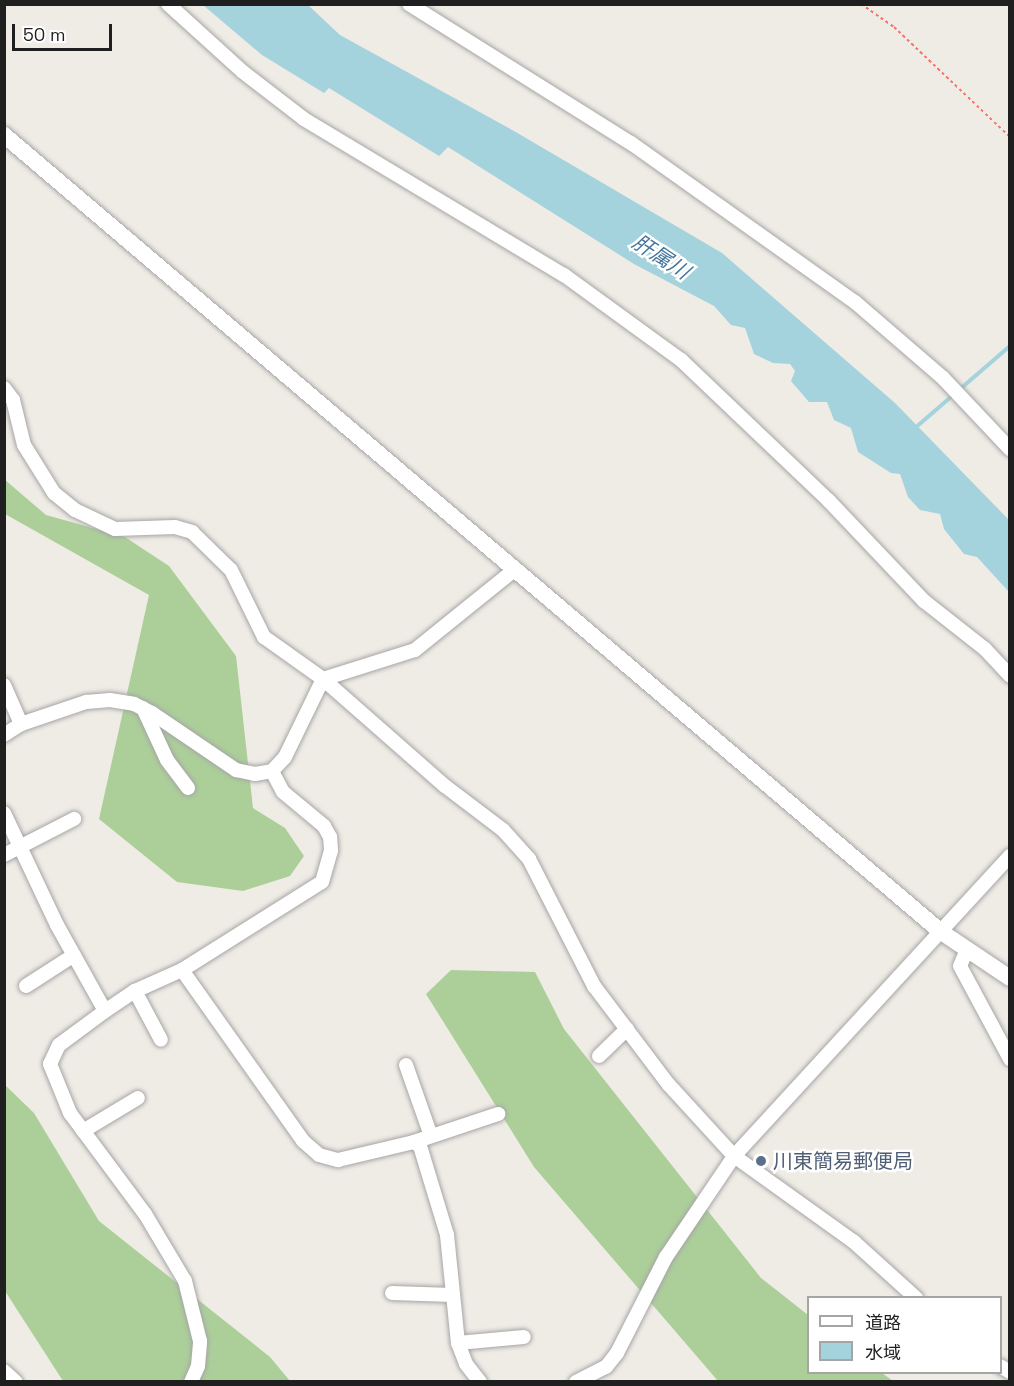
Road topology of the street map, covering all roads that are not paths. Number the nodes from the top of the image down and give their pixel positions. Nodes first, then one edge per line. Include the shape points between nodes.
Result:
1 (168, 4) edge
2 (409, 4) edge
3 (4, 135) edge
4 (4, 388) edge
5 (1010, 449) edge
6 (514, 570) junction
7 (1010, 676) edge
8 (323, 679) junction
9 (4, 685) edge
10 (143, 708) junction
11 (21, 724) junction
12 (4, 735) edge
13 (272, 771) junction
14 (188, 788) dead end
15 (4, 813) edge
16 (74, 819) dead end
17 (21, 848) junction
18 (4, 855) edge
19 (1010, 856) edge
20 (940, 931) junction
21 (967, 949) junction
22 (74, 955) junction
23 (182, 970) junction
24 (1010, 978) edge
25 (26, 986) dead end
26 (135, 990) junction
27 (105, 1011) junction
28 (627, 1029) junction
29 (161, 1040) dead end
30 (599, 1056) dead end
31 (1010, 1059) edge
32 (406, 1065) dead end
33 (138, 1098) dead end
34 (498, 1114) dead end
35 (83, 1131) junction
36 (431, 1136) junction
37 (414, 1142) junction
38 (734, 1156) junction
39 (392, 1293) dead end
40 (453, 1295) junction
41 (914, 1296) edge
42 (524, 1337) dead end
43 (458, 1343) junction
44 (4, 1371) edge
45 (16, 1382) edge
46 (191, 1382) edge
47 (480, 1382) edge
48 (576, 1382) edge

1 - 7 street via 243,72 304,119 564,275 681,360 829,501 924,601 985,649
2 - 5 street via 632,143 846,295 906,343
3 - 6 street
4 - 8 street via 14,400 24,445 54,493 75,510 115,529 175,527 192,532 231,570 264,637
6 - 8 street via 415,651
6 - 20 street
8 - 13 street via 285,757
8 - 28 street via 445,786 503,830 529,859 594,986
9 - 11 street
10 - 11 street via 110,700 86,702
10 - 13 street via 236,770 255,774
10 - 14 street via 166,760
11 - 12 street
13 - 23 street via 283,792 324,826 330,837 331,850 322,882
15 - 17 street
16 - 17 street
17 - 18 street
17 - 22 street
19 - 20 street
20 - 21 street
20 - 38 street
21 - 24 street
21 - 31 street via 960,966
22 - 25 street
22 - 27 street
23 - 26 street
23 - 37 street via 303,1141 319,1155 338,1160
26 - 27 street
26 - 29 street
27 - 35 street via 59,1045 50,1064 70,1113
28 - 30 street
28 - 38 street via 669,1085
32 - 36 street
33 - 35 street
34 - 36 street
35 - 46 street via 145,1214 185,1281 200,1341 198,1366
36 - 37 street
37 - 40 street via 420,1146 447,1235
38 - 41 street via 854,1242
38 - 48 street via 666,1257 617,1353 606,1368
39 - 40 street
40 - 43 street
42 - 43 street
43 - 47 street via 466,1364
44 - 45 street

